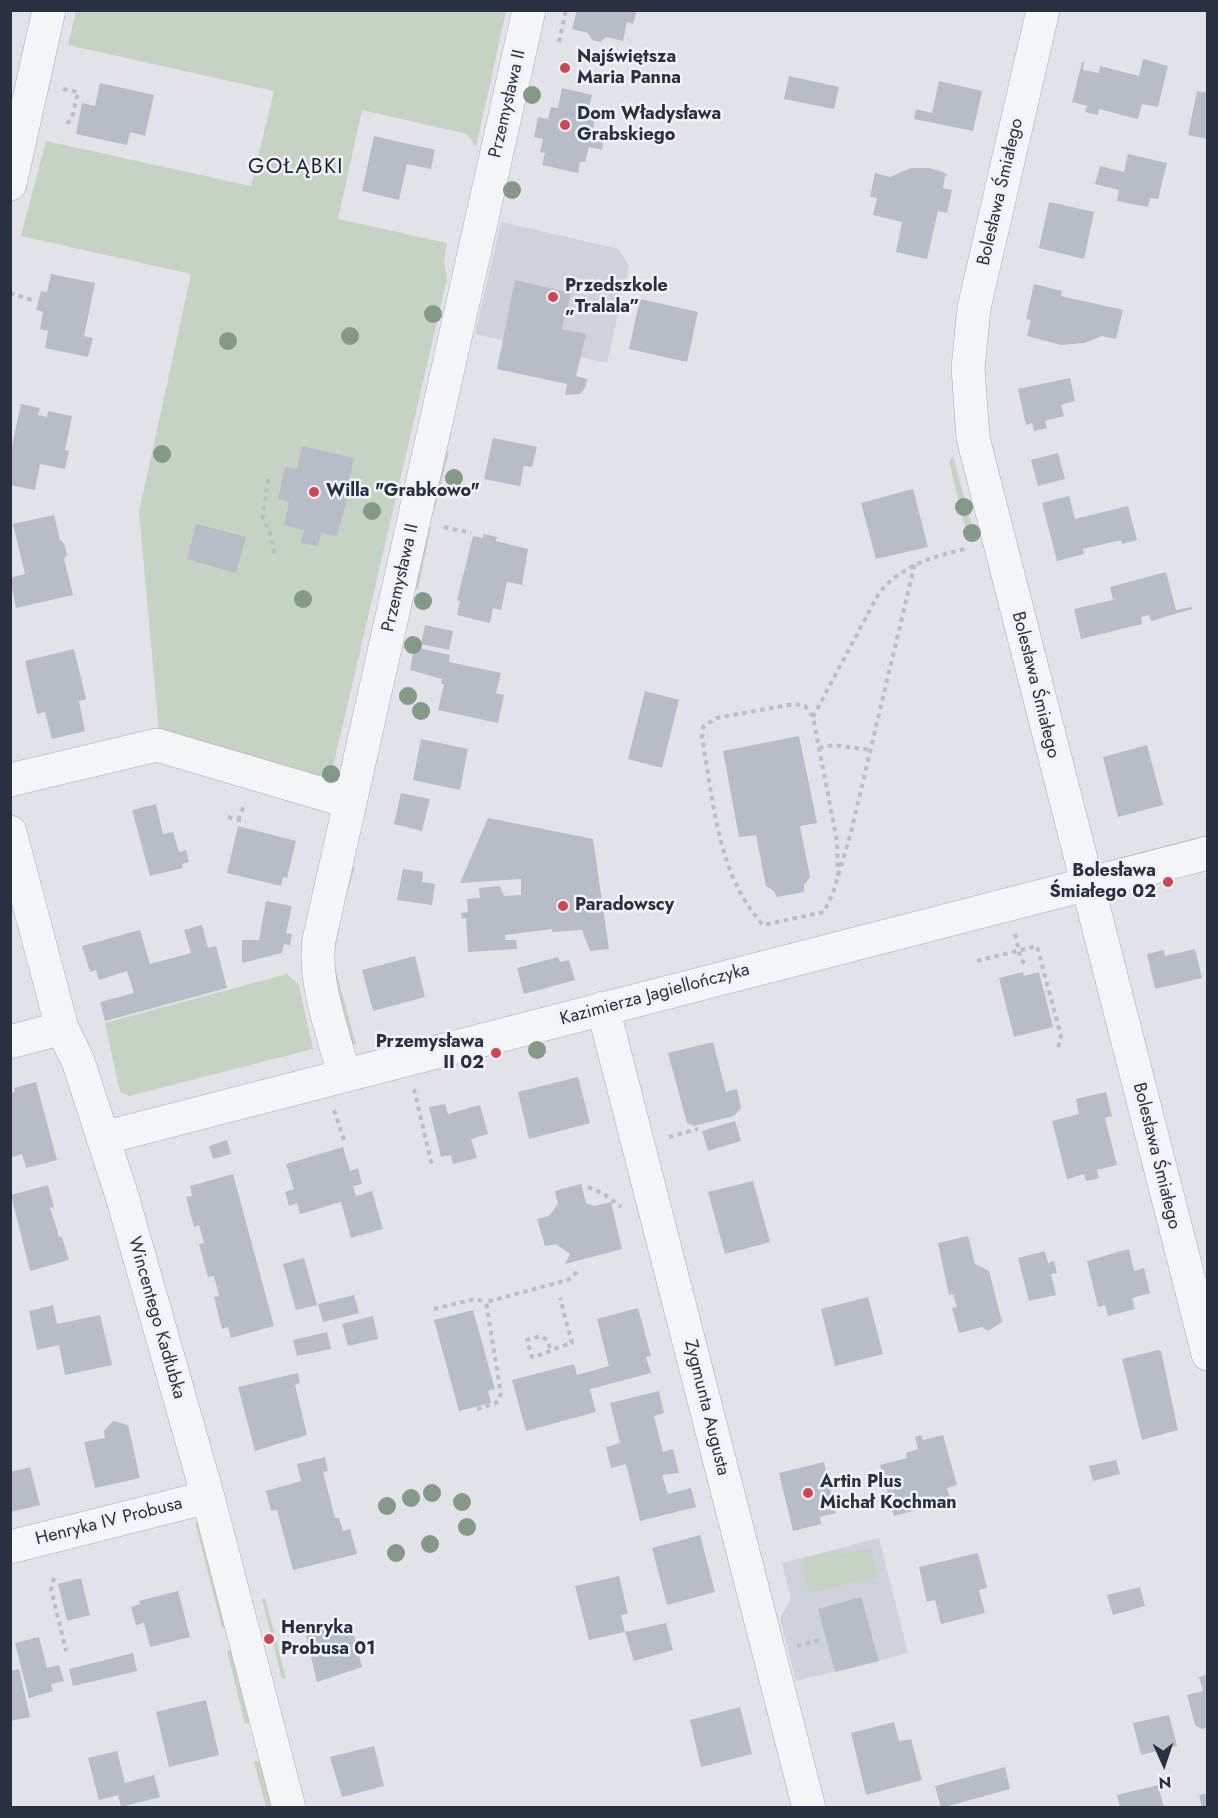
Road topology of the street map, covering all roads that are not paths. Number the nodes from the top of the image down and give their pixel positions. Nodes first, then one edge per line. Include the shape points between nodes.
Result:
1 (49, 10) edge
2 (529, 10) edge
3 (1043, 10) edge
4 (10, 184) edge
5 (10, 780) edge
6 (350, 802) junction
7 (10, 832) edge
8 (1208, 853) edge
9 (1087, 883) junction
10 (603, 1008) junction
11 (62, 1028) junction
12 (10, 1042) edge
13 (339, 1091) junction
14 (103, 1138) junction
15 (1208, 1354) edge
16 (208, 1497) junction
17 (10, 1547) edge
18 (289, 1808) edge
19 (809, 1808) edge

1 - 4 street
2 - 6 street, Przemysława II
3 - 9 street, Bolesława Śmiałego via 974,308 968,368 973,438
5 - 6 street via 157,745
6 - 13 street, Przemysława II via 316,957
7 - 11 street, Wincentego Kadłubka
8 - 9 street, Kazimierza Jagiellończyka
9 - 10 street, Kazimierza Jagiellończyka
9 - 15 street, Bolesława Śmiałego
10 - 13 street, Kazimierza Jagiellończyka
10 - 19 street, Zygmunta Augusta
11 - 12 street
11 - 14 street, Wincentego Kadłubka via 78,1061
13 - 14 street, Kazimierza Jagiellończyka
14 - 16 street, Wincentego Kadłubka
16 - 17 street, Henryka IV Probusa
16 - 18 street, Wincentego Kadłubka

